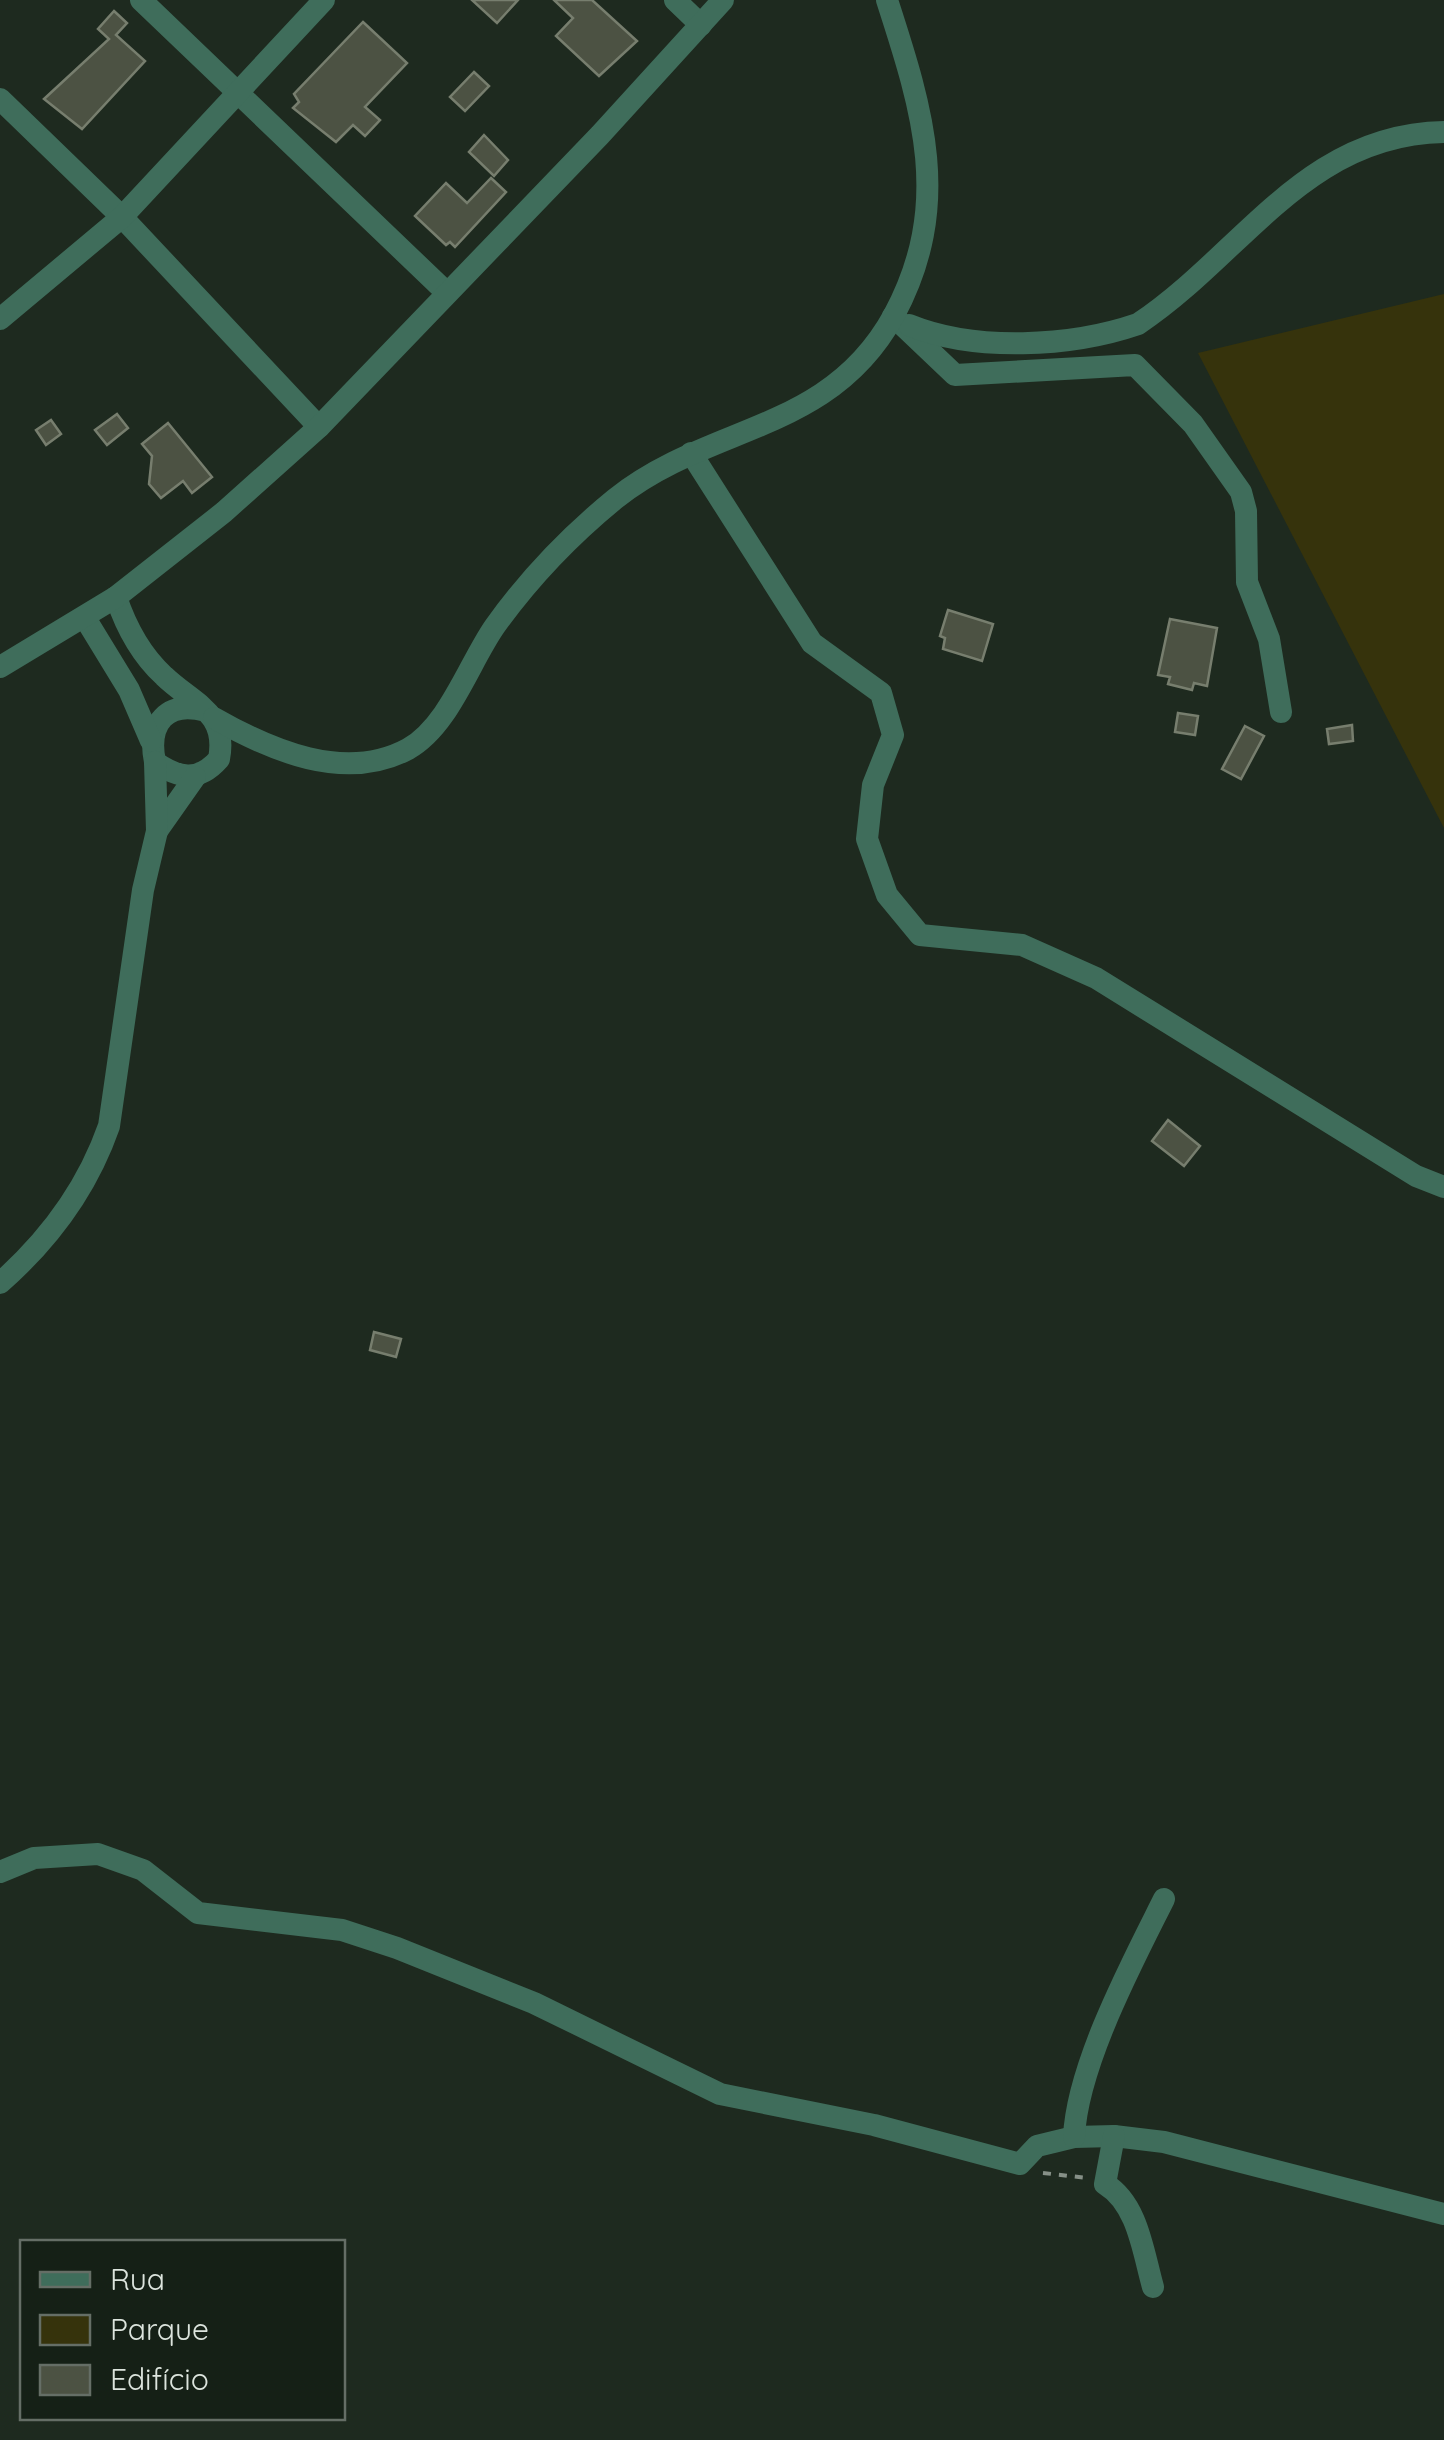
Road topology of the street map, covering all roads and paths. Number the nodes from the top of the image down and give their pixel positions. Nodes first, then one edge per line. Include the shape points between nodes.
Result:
1 (140, 0) edge
2 (324, 0) edge
3 (675, 0) edge
4 (723, 0) edge
5 (888, 0) edge
6 (701, 24) junction
7 (240, 91) junction
8 (0, 100) edge
9 (1444, 132) edge
10 (122, 217) junction
11 (446, 293) junction
12 (893, 316) junction
13 (0, 319) edge
14 (320, 427) junction
15 (691, 453) junction
16 (116, 596) junction
17 (86, 618) junction
18 (0, 667) edge
19 (1281, 712) dead end
20 (210, 715) junction
21 (269, 747) junction
22 (153, 751) junction
23 (218, 760) junction
24 (194, 777) junction
25 (157, 830) junction
26 (1444, 1187) edge
27 (0, 1282) edge
28 (0, 1872) edge
29 (1164, 1899) dead end
30 (1114, 2136) junction
31 (1074, 2137) junction
32 (1020, 2164) junction
33 (1105, 2184) junction
34 (1444, 2214) edge
35 (1153, 2288) dead end

1 - 7 street
2 - 7 street
3 - 6 street
4 - 6 street
5 - 12 street via 913,81 929,176 918,257
6 - 11 street
7 - 10 street
7 - 11 street
8 - 10 street
9 - 12 street via 1366,146 1332,161 1246,228 1160,310 1113,333 960,340
10 - 13 street
10 - 14 street
11 - 14 street
12 - 15 street via 852,372 822,397
12 - 19 street via 955,375 1134,365 1154,383 1194,424 1241,492 1247,582 1269,639
14 - 16 street
15 - 21 street via 618,497 582,528 495,626 441,714 410,748 361,763
15 - 26 street via 812,643 882,693 892,736 873,784 867,839 887,895 920,936 1022,945 1096,978
16 - 17 street
16 - 20 street via 138,645
17 - 18 street
17 - 22 street via 129,690
20 - 21 street
20 - 22 street via 186,706 166,712
20 - 23 street via 223,738
21 - 23 street
22 - 24 street via 175,776
22 - 25 street
23 - 24 street
24 - 25 street
25 - 27 street via 109,1126 98,1158 32,1254
28 - 32 street via 34,1858 98,1854 142,1870 198,1913 342,1930 397,1948 534,2003 720,2094
29 - 31 street via 1126,1974 1076,2107
30 - 31 street
30 - 33 street
30 - 34 street via 1164,2142
31 - 32 street via 1037,2146
32 - 33 path
33 - 35 street via 1130,2210

